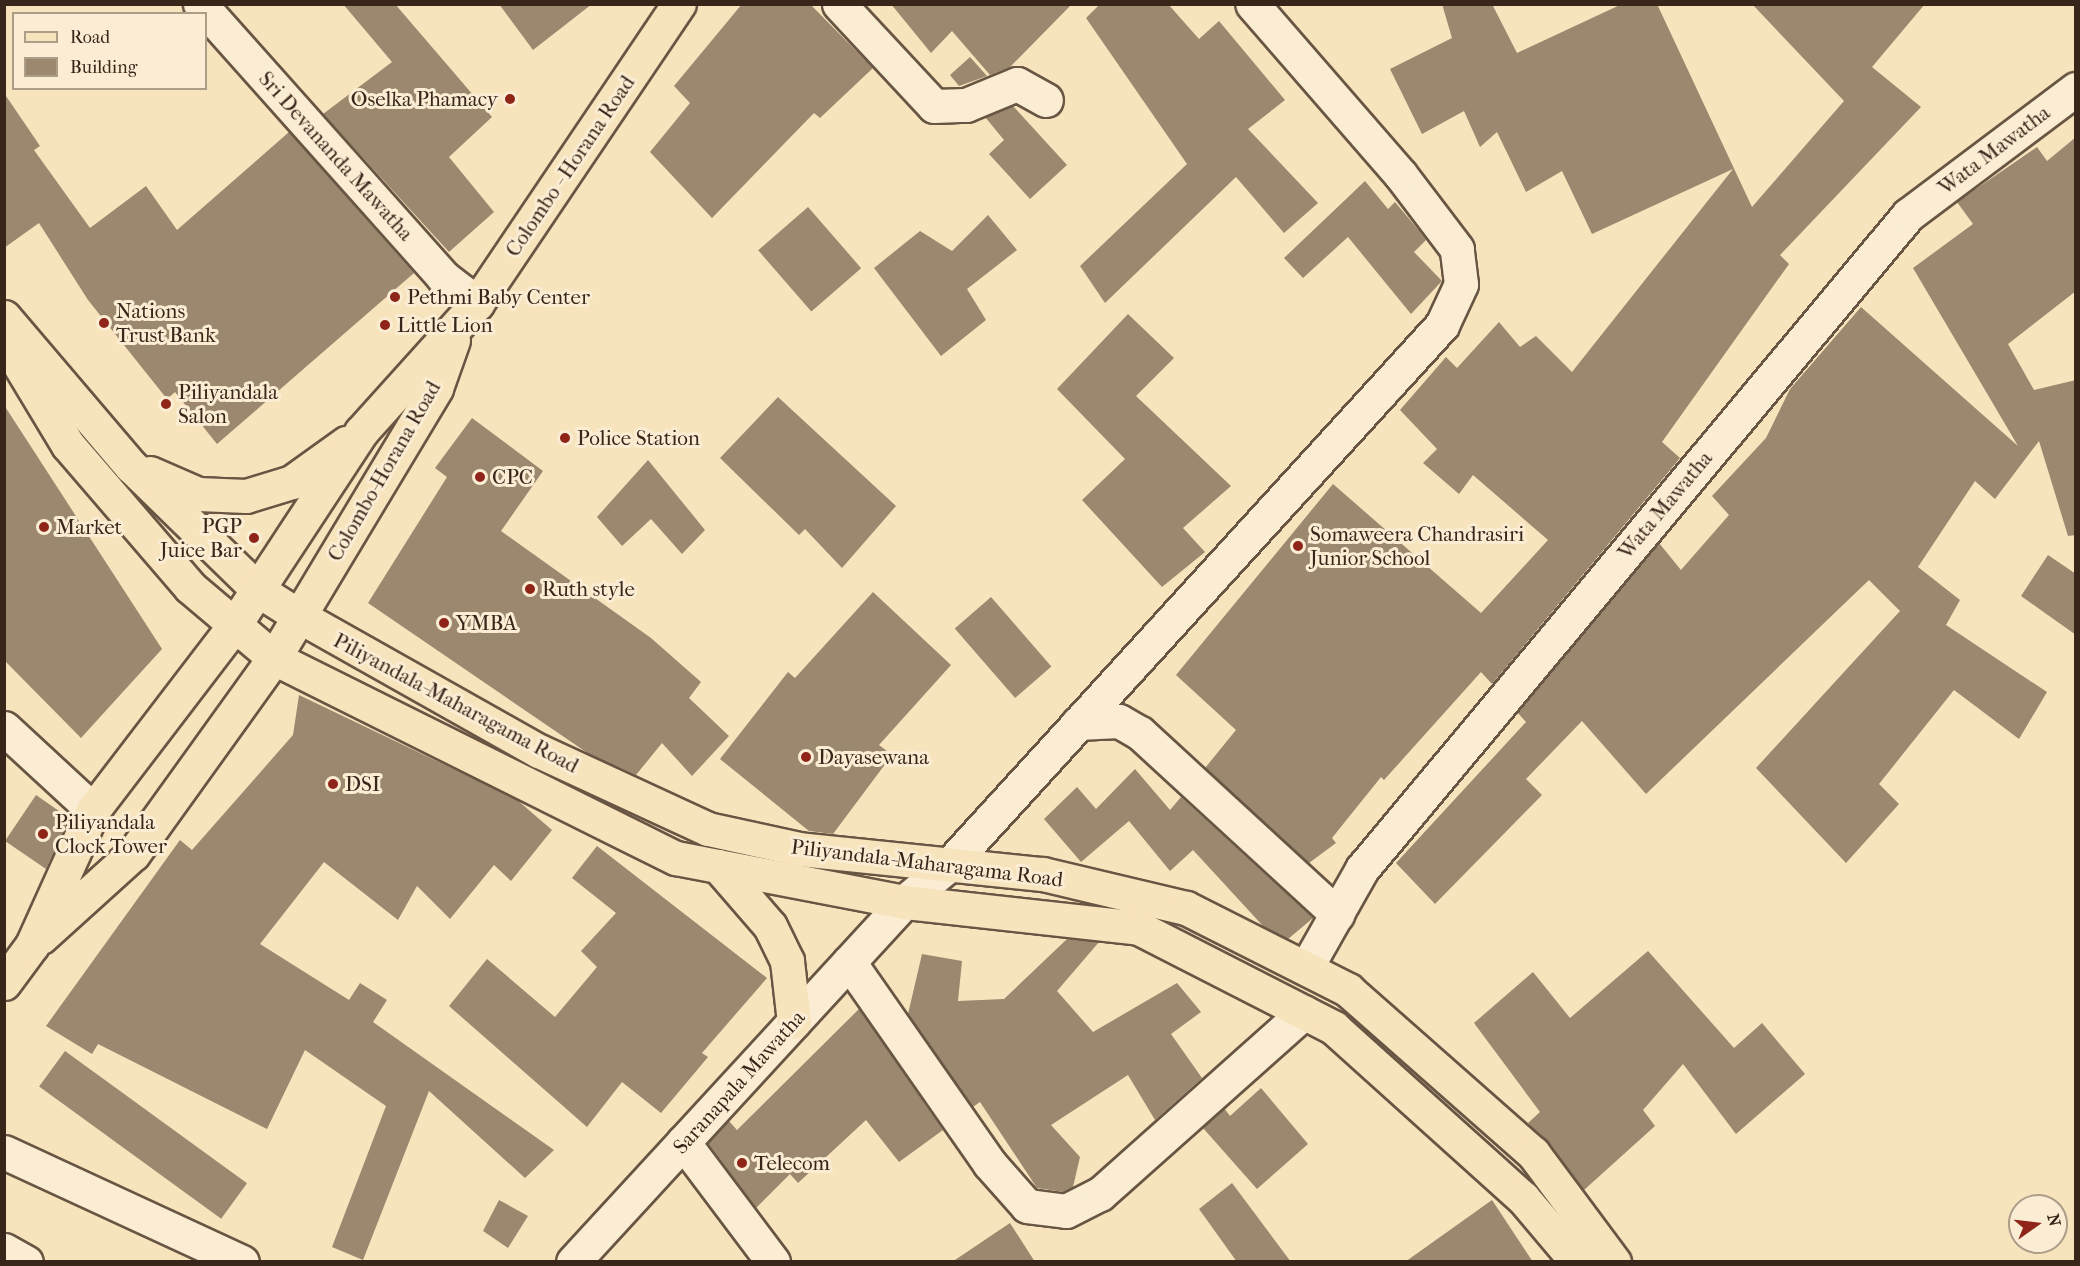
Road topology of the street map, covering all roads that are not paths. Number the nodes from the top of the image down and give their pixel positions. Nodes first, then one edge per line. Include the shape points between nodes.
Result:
1 (200, 4) edge
2 (839, 4) edge
3 (1252, 4) edge
4 (677, 6) edge
5 (2076, 89) edge
6 (1046, 100) dead end
7 (468, 315) junction
8 (4, 317) edge
9 (4, 340) edge
10 (361, 432) junction
11 (131, 466) junction
12 (258, 590) junction
13 (298, 616) junction
14 (234, 627) junction
15 (274, 657) junction
16 (1078, 723) junction
17 (4, 728) edge
18 (93, 810) junction
19 (950, 864) junction
20 (718, 866) junction
21 (904, 902) junction
22 (1336, 914) junction
23 (32, 945) junction
24 (849, 962) junction
25 (1306, 968) junction
26 (4, 983) edge
27 (1304, 1012) junction
28 (794, 1022) junction
29 (683, 1142) junction
30 (4, 1152) edge
31 (4, 1250) edge
32 (26, 1262) edge
33 (242, 1262) edge
34 (573, 1262) edge
35 (772, 1262) edge
36 (1577, 1262) edge
37 (1614, 1262) edge

1 - 7 street, Sri Devananda Mawatha via 444,277
2 - 6 street via 934,106 966,105 1017,84
3 - 16 street, Saranapala Mawatha via 1400,174 1456,249 1461,284 1442,325
4 - 7 main road, Colombo - Horana Road
5 - 22 street, Wata Mawatha via 1908,214 1362,868
7 - 10 main road, Colombo-Horana Road
7 - 13 main road, Colombo-Horana Road via 436,388
8 - 11 main road, Piliyandala-Maharagama Road
9 - 14 main road, Piliyandala-Maharagama Road via 68,445 190,586
10 - 11 main road via 292,482 246,495 198,494
10 - 12 main road, Colombo-Horana Road
11 - 12 main road, Piliyandala-Maharagama Road
12 - 13 main road, Piliyandala-Maharagama Road
12 - 14 main road, Colombo-Horana Road
13 - 15 main road, Colombo-Horana Road
13 - 19 main road, Piliyandala-Maharagama Road via 539,751 708,829 799,849
14 - 15 main road, Piliyandala-Maharagama Road
14 - 18 main road, Colombo-Horana Road
15 - 20 main road, Piliyandala-Maharagama Road via 557,802 676,858
15 - 23 main road, Colombo-Horana Road via 134,854
16 - 19 street, Saranapala Mawatha
16 - 22 street via 1119,721 1140,733
17 - 18 street
18 - 23 main road, Colombo-Horana Road
19 - 21 street, Saranapala Mawatha
19 - 25 main road, Piliyandala-Maharagama Road via 1043,874 1186,908
20 - 21 main road, Piliyandala-Maharagama Road
20 - 28 main road via 770,926 786,961
21 - 24 street, Saranapala Mawatha
21 - 27 main road, Piliyandala-Maharagama Road via 1139,928
22 - 25 street, Wata Mawatha
23 - 26 main road
24 - 27 street via 989,1163 1027,1206 1066,1211 1100,1194
24 - 28 street, Saranapala Mawatha
25 - 37 main road, Piliyandala-Maharagama Road via 1347,990 1533,1153
27 - 36 main road, Piliyandala-Maharagama Road via 1334,1028 1437,1119 1523,1198
28 - 29 street, Saranapala Mawatha
29 - 34 street, Saranapala Mawatha
29 - 35 street
30 - 33 street
31 - 32 street

